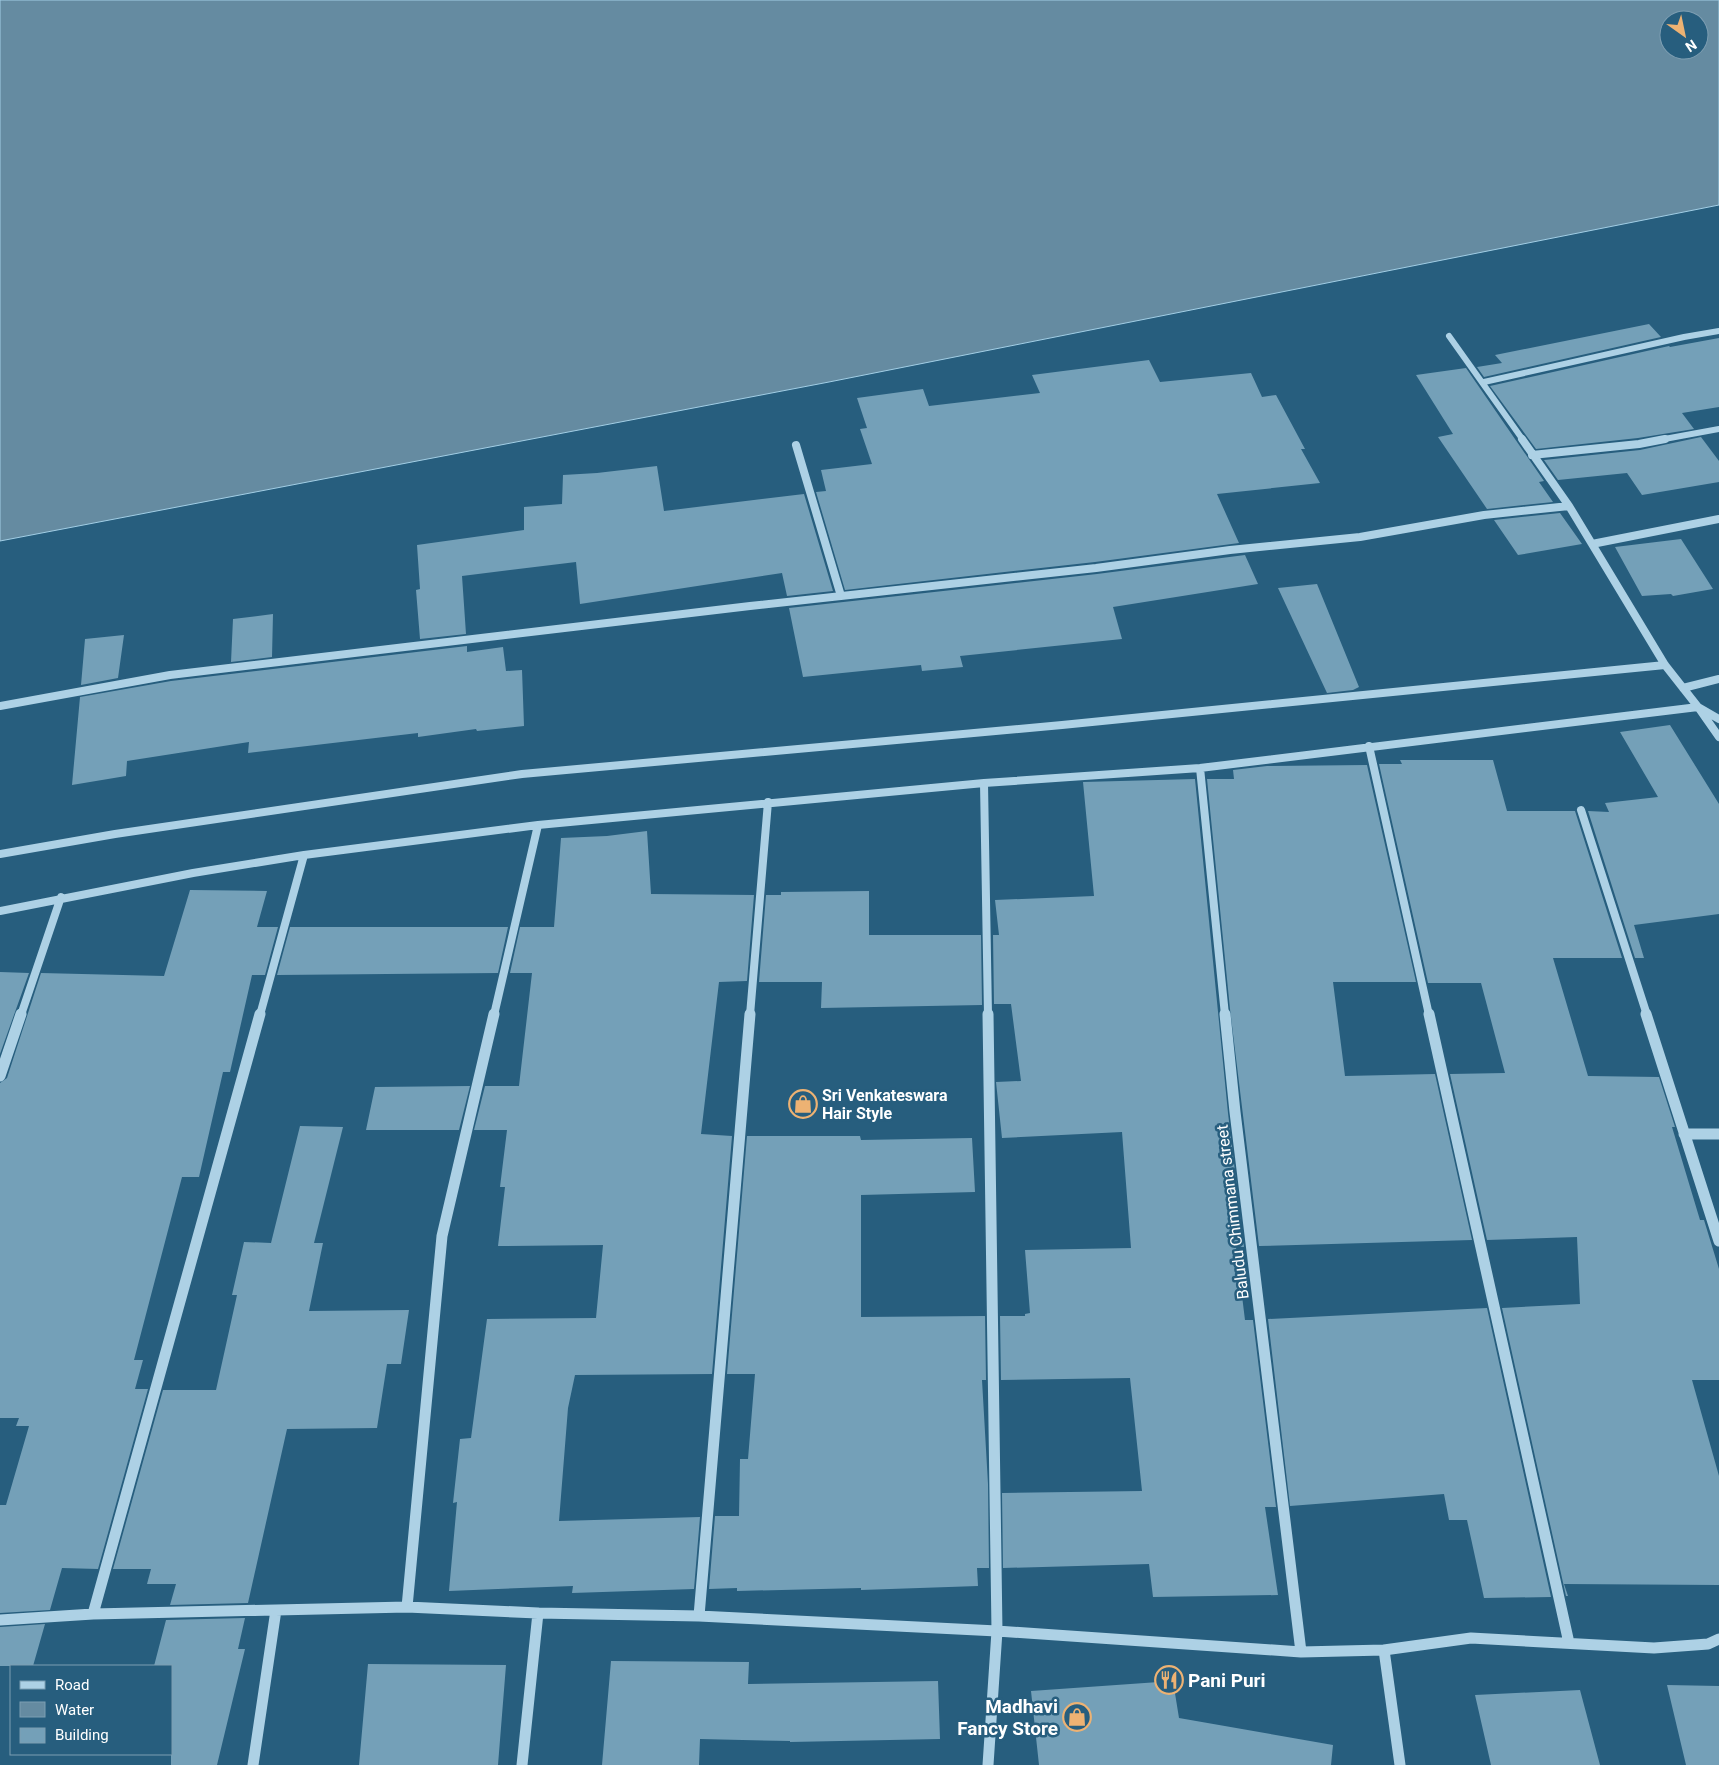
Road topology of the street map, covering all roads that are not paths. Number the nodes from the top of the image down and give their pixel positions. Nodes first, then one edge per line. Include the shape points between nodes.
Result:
1 (1719, 331) edge
2 (1449, 336) dead end
3 (1484, 382) junction
4 (1719, 429) edge
5 (796, 445) dead end
6 (1532, 456) junction
7 (1569, 506) junction
8 (1719, 519) edge
9 (1592, 544) junction
10 (841, 596) junction
11 (1665, 666) junction
12 (1719, 679) edge
13 (1683, 688) junction
14 (0, 706) edge
15 (1698, 707) junction
16 (1719, 719) edge
17 (1719, 738) edge
18 (1369, 746) junction
19 (1200, 768) junction
20 (984, 783) junction
21 (768, 802) junction
22 (1581, 810) dead end
23 (538, 825) junction
24 (0, 854) edge
25 (304, 855) junction
26 (61, 897) junction
27 (0, 911) edge
28 (0, 1076) edge
29 (1684, 1134) junction
30 (1719, 1134) edge
31 (1719, 1241) edge
32 (407, 1607) junction
33 (276, 1610) junction
34 (538, 1612) junction
35 (93, 1614) junction
36 (699, 1616) junction
37 (0, 1620) edge
38 (997, 1631) junction
39 (1719, 1640) edge
40 (1569, 1643) junction
41 (1384, 1650) junction
42 (1301, 1652) junction
43 (253, 1765) edge
44 (522, 1765) edge
45 (988, 1765) edge
46 (1400, 1765) edge

1 - 3 street
2 - 3 street
3 - 6 street
4 - 6 street via 1639,444
5 - 10 street
6 - 7 street
7 - 9 street
7 - 10 street via 1484,515 1360,537
8 - 9 street
9 - 11 street
10 - 14 street via 170,675
11 - 13 street
11 - 24 street via 522,774
12 - 13 street
13 - 15 street
15 - 16 street
15 - 17 street
15 - 18 street
18 - 19 street
18 - 40 street
19 - 20 street
19 - 42 street, Baludu Chimmana street via 1235,1112
20 - 21 street
20 - 38 street
21 - 23 street
21 - 36 street
22 - 29 street
23 - 25 street
23 - 32 street via 442,1236
25 - 26 street
25 - 35 street
26 - 27 street
26 - 28 street
29 - 30 street
29 - 31 street
32 - 33 street
32 - 34 street
33 - 35 street
33 - 43 street
34 - 36 street
34 - 44 street
35 - 37 street
36 - 38 street
38 - 42 street
38 - 45 street
39 - 40 street via 1708,1644 1654,1648
40 - 41 street via 1471,1638
41 - 42 street
41 - 46 street

